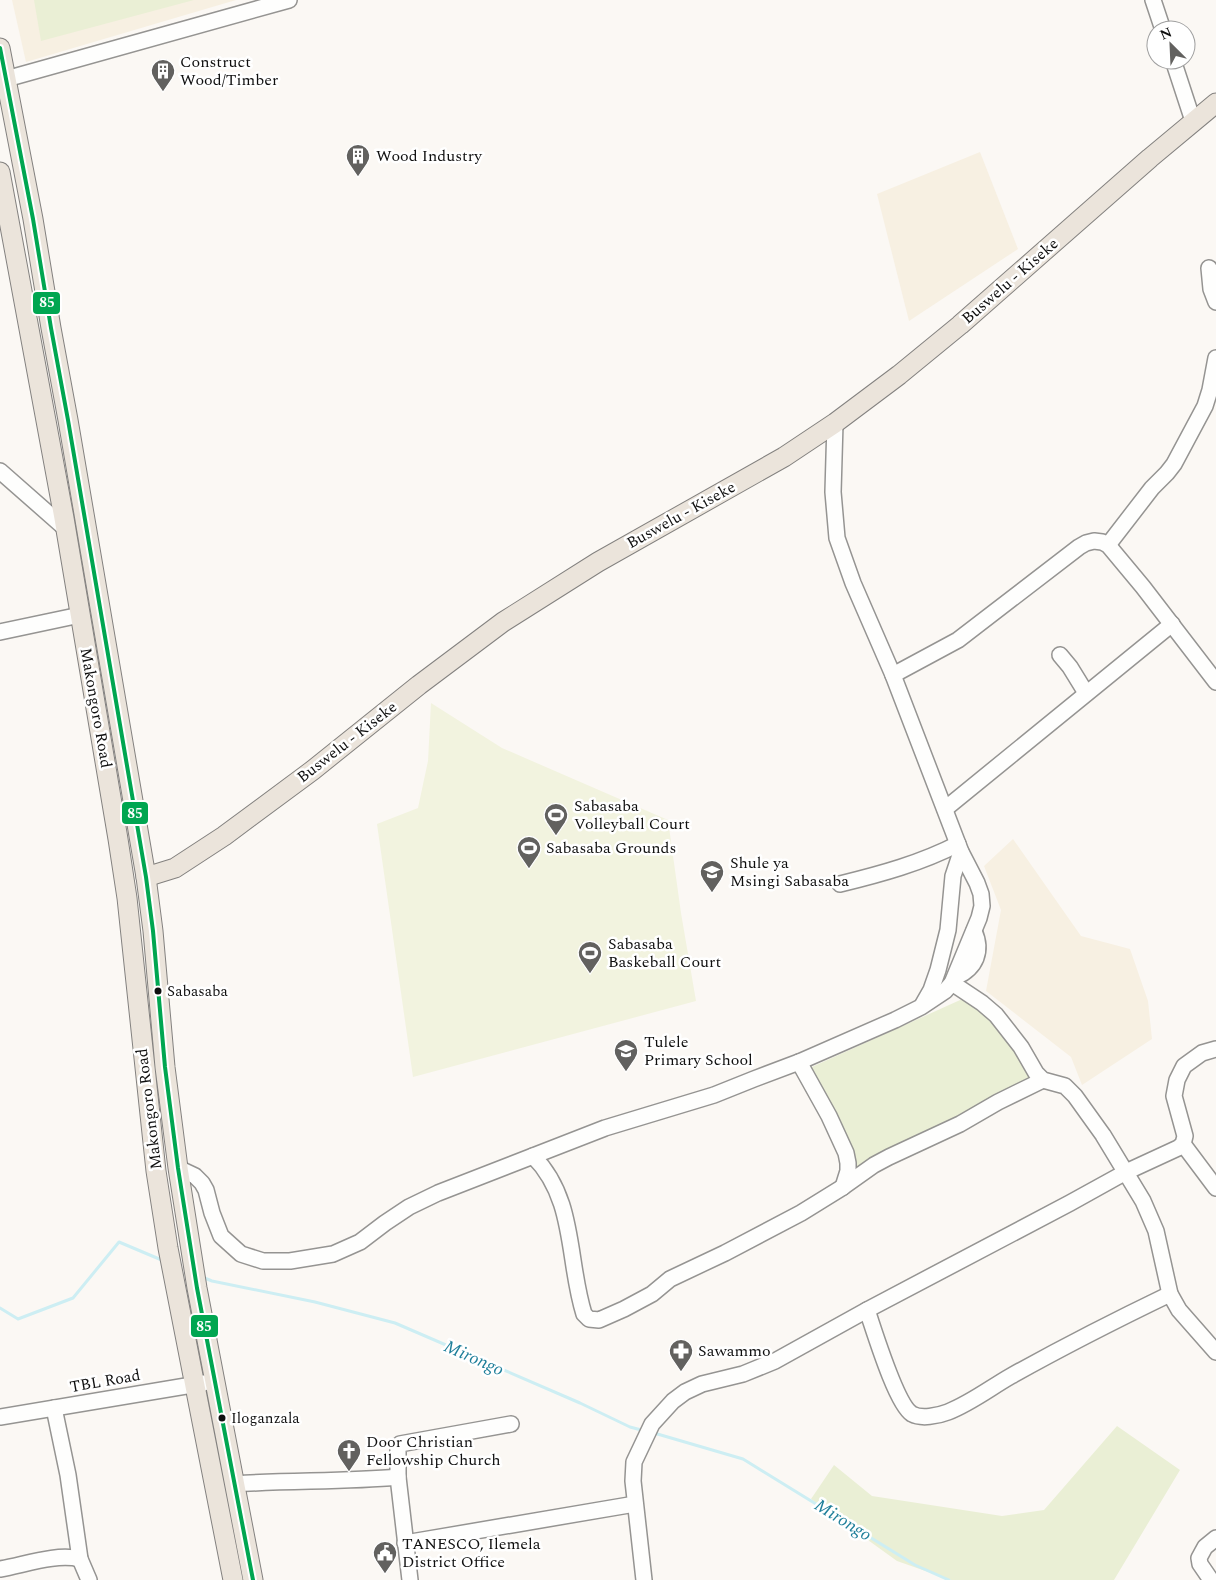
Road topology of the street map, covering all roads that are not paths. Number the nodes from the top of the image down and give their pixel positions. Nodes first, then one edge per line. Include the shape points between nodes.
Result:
1 (289, 0) edge
2 (1153, 0) edge
3 (1160, 20) edge
4 (0, 48) edge
5 (1176, 70) edge
6 (6, 79) junction
7 (1216, 103) edge
8 (1192, 121) junction
9 (0, 172) edge
10 (1209, 268) dead end
11 (1216, 302) edge
12 (1216, 358) edge
13 (835, 423) junction
14 (0, 470) edge
15 (66, 529) junction
16 (1108, 545) junction
17 (80, 615) junction
18 (1172, 624) junction
19 (0, 632) edge
20 (1060, 655) dead end
21 (1209, 663) edge
22 (893, 674) junction
23 (1216, 682) edge
24 (1086, 693) junction
25 (945, 809) junction
26 (960, 848) junction
27 (146, 877) junction
28 (840, 884) dead end
29 (127, 898) junction
30 (953, 981) junction
31 (921, 1007) junction
32 (1216, 1049) edge
33 (799, 1062) junction
34 (1043, 1080) junction
35 (1183, 1144) junction
36 (533, 1156) junction
37 (178, 1168) junction
38 (1126, 1172) junction
39 (843, 1187) junction
40 (1216, 1188) edge
41 (1170, 1294) junction
42 (867, 1310) junction
43 (1216, 1352) edge
44 (216, 1381) junction
45 (194, 1385) junction
46 (54, 1408) junction
47 (0, 1417) edge
48 (511, 1424) dead end
49 (398, 1477) junction
50 (235, 1484) junction
51 (635, 1504) junction
52 (1216, 1538) edge
53 (405, 1544) junction
54 (80, 1559) junction
55 (0, 1570) edge
56 (89, 1580) edge
57 (233, 1580) edge
58 (253, 1580) edge
59 (410, 1580) edge
60 (644, 1580) edge
61 (1211, 1580) edge

1 - 6 street
2 - 3 street
4 - 6 main road, Makongoro Road
5 - 8 street
6 - 27 main road, Makongoro Road
7 - 8 main road, Buswelu - Kiseke
8 - 13 main road, Buswelu - Kiseke via 960,325
9 - 15 main road, Makongoro Road
10 - 11 street
12 - 16 street via 1205,406 1174,464
13 - 22 street via 833,492 837,538
13 - 27 main road, Buswelu - Kiseke via 776,462 550,591 503,622 199,854 175,868
14 - 15 street
15 - 17 main road, Makongoro Road
16 - 18 street
16 - 22 street via 1097,541 1084,544 958,640
17 - 19 street
17 - 29 main road, Makongoro Road
18 - 21 street
18 - 24 street
20 - 24 street
21 - 23 street
22 - 25 street
24 - 25 street
25 - 26 street
26 - 28 street
26 - 30 street via 981,894 982,906
26 - 31 street via 953,876 948,930 931,990
27 - 29 street
27 - 37 main road, Makongoro Road
29 - 45 main road, Makongoro Road via 156,1171
30 - 31 street via 945,991
30 - 34 street via 996,1015
31 - 33 street
32 - 35 street via 1202,1053 1184,1066 1177,1080 1174,1096 1185,1136
33 - 36 street via 714,1095 605,1128
33 - 39 street via 846,1154 848,1171
34 - 38 street via 1065,1086 1075,1096
34 - 39 street via 888,1157
35 - 38 street
35 - 40 street
36 - 37 street via 438,1192 409,1207 360,1242 333,1254 290,1261 263,1261 241,1254 221,1236 202,1183
36 - 39 street via 549,1175 563,1207 584,1314 599,1320 652,1294 670,1279 801,1213
37 - 44 main road, Makongoro Road
38 - 41 street via 1156,1231
38 - 42 street
41 - 42 street via 1010,1376 947,1413 925,1416 910,1413 904,1408
41 - 43 street via 1179,1310
42 - 51 street via 759,1368 702,1384 685,1392 668,1406 649,1431 634,1462
44 - 45 street, TBL Road
44 - 50 main road
45 - 46 street, TBL Road
45 - 57 main road
46 - 47 street, TBL Road
46 - 54 street
48 - 49 street via 399,1444
49 - 50 street
49 - 53 street
50 - 58 main road
51 - 53 street
51 - 60 street
52 - 61 street via 1199,1558
53 - 59 street
54 - 55 street via 60,1557
54 - 56 street

